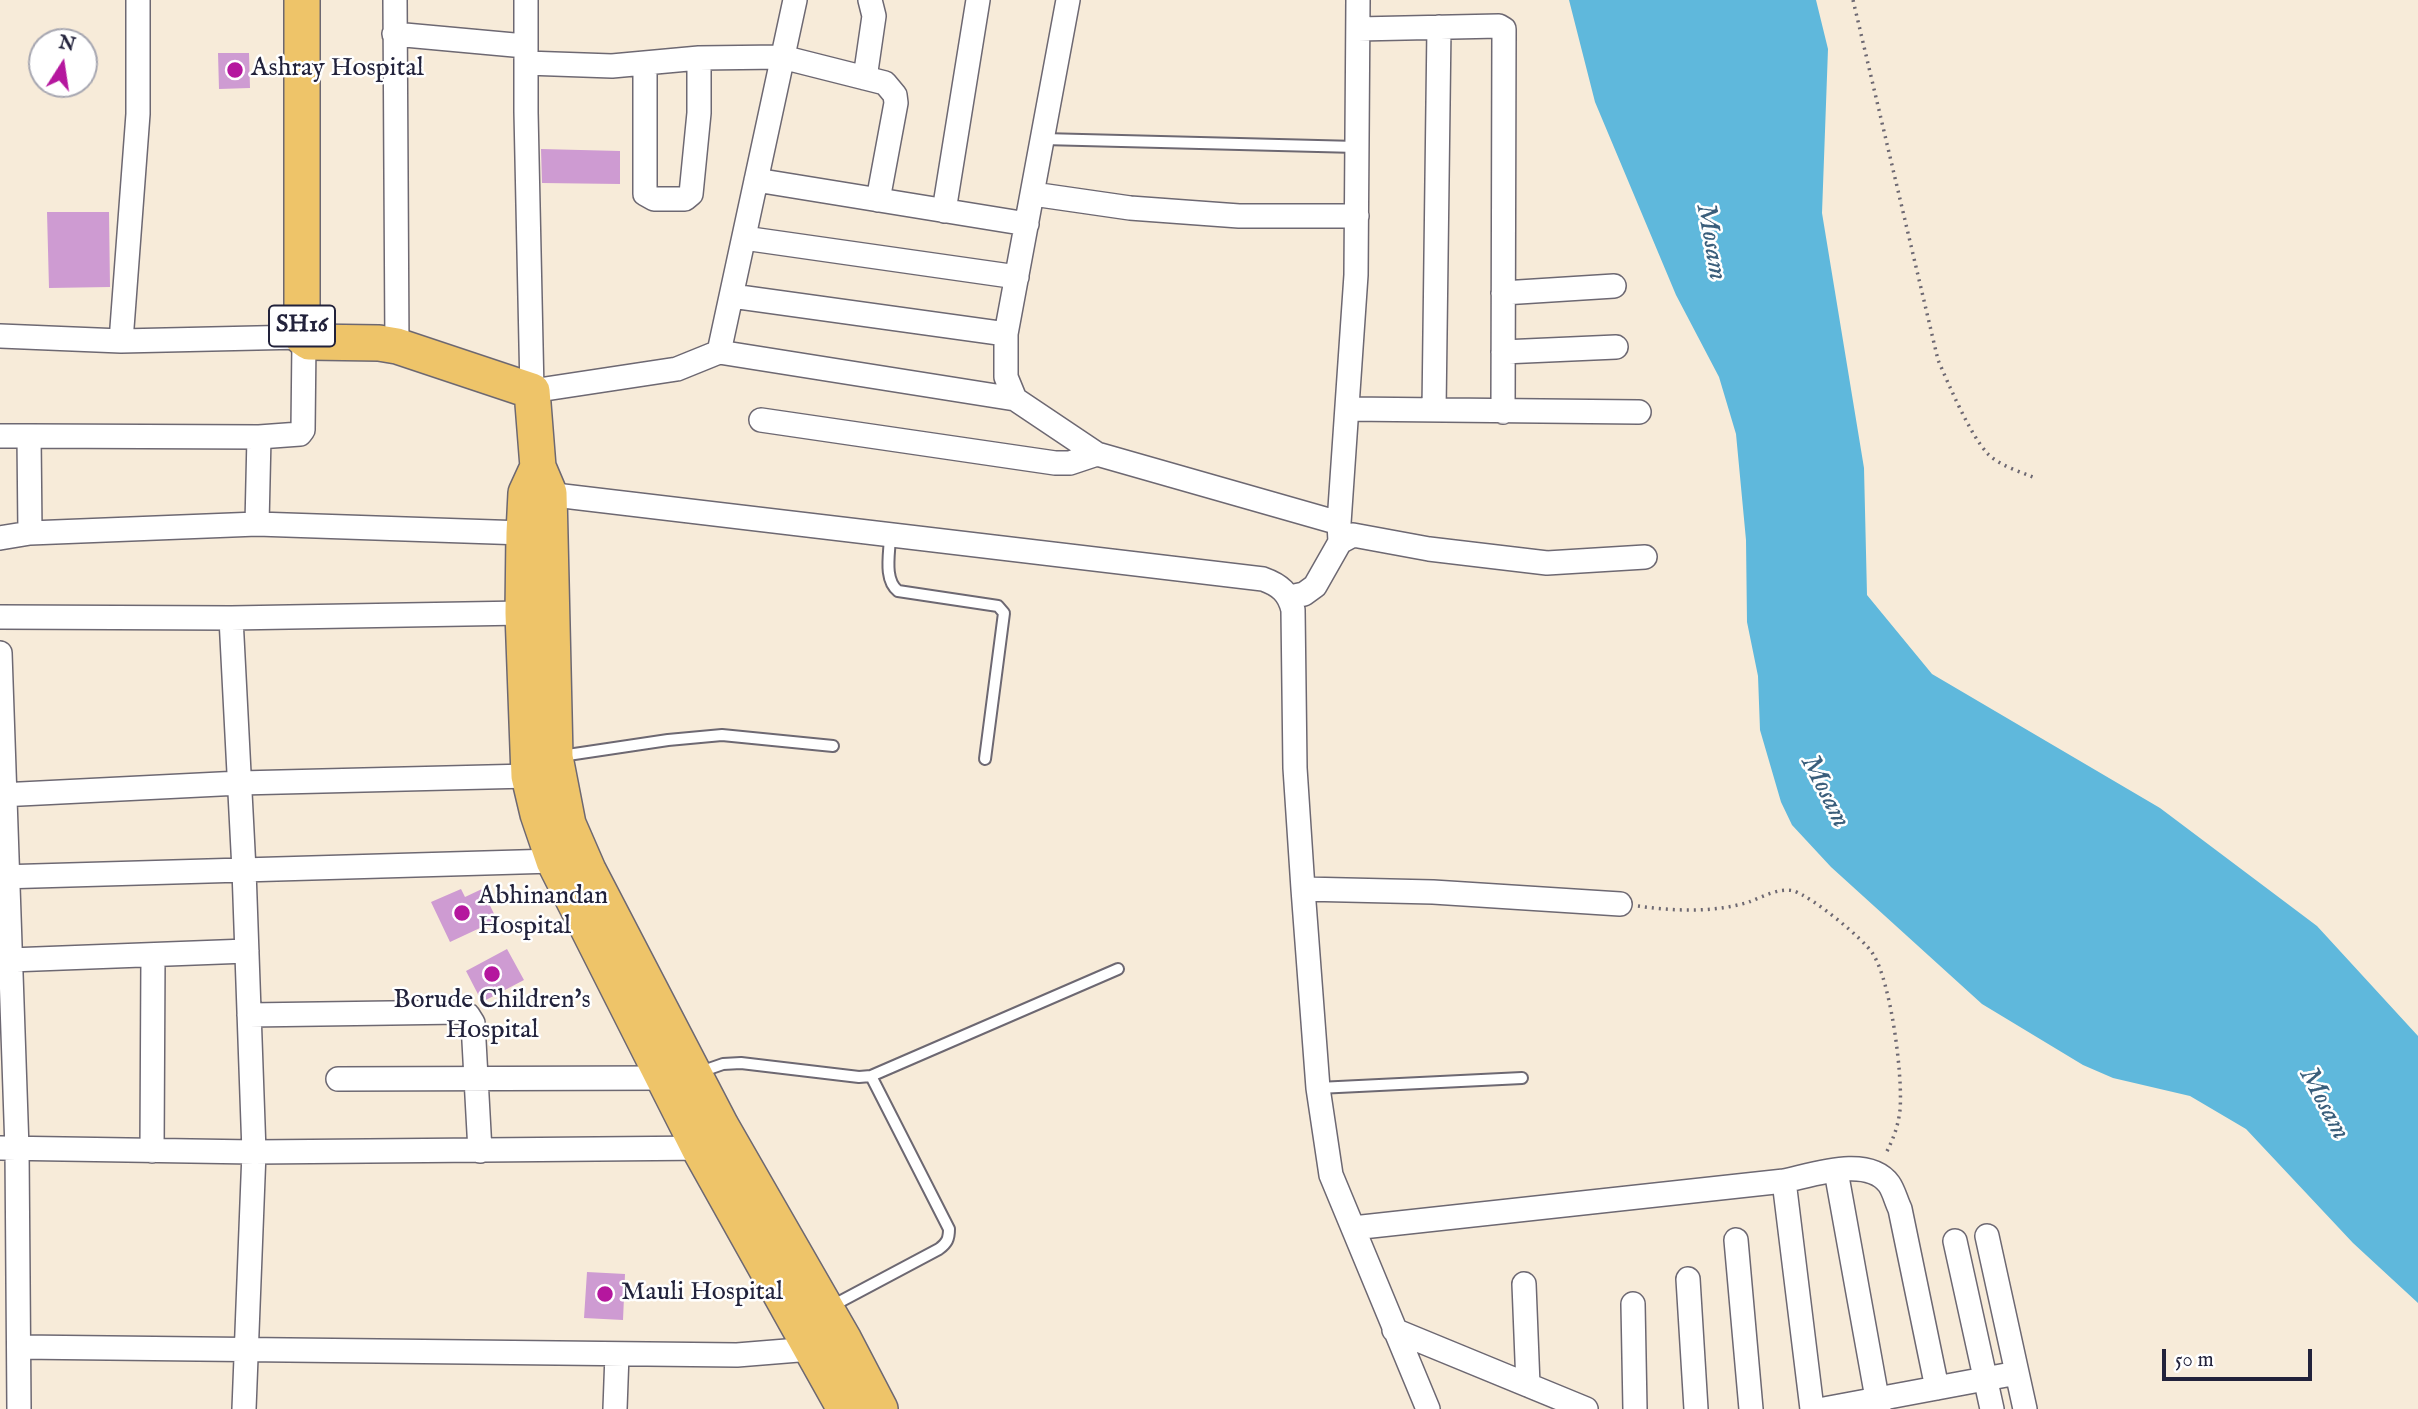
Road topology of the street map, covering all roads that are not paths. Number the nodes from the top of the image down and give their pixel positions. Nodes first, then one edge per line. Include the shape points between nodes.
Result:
1 (138, 0) edge
2 (302, 0) edge
3 (394, 0) edge
4 (526, 0) edge
5 (795, 0) edge
6 (870, 0) edge
7 (978, 0) edge
8 (1068, 0) edge
9 (1358, 0) edge
10 (1439, 27) junction
11 (1358, 29) junction
12 (394, 34) junction
13 (526, 55) junction
14 (782, 57) junction
15 (699, 58) junction
16 (645, 65) junction
17 (865, 78) junction
18 (1043, 139) junction
19 (1357, 147) junction
20 (756, 180) junction
21 (1033, 194) junction
22 (878, 200) junction
23 (944, 211) junction
24 (1357, 216) junction
25 (1027, 224) junction
26 (744, 238) junction
27 (1017, 277) junction
28 (1614, 286) dead end
29 (1503, 293) junction
30 (732, 296) junction
31 (1006, 334) junction
32 (0, 336) edge
33 (303, 339) junction
34 (121, 341) junction
35 (397, 346) junction
36 (1616, 347) dead end
37 (719, 352) junction
38 (1503, 352) junction
39 (532, 391) junction
40 (1015, 399) junction
41 (1347, 409) junction
42 (1434, 410) junction
43 (1503, 412) junction
44 (1640, 412) dead end
45 (761, 420) dead end
46 (0, 436) edge
47 (29, 436) junction
48 (259, 437) junction
49 (1097, 454) junction
50 (537, 484) junction
51 (257, 524) junction
52 (30, 533) junction
53 (524, 533) junction
54 (1339, 533) junction
55 (890, 534) junction
56 (0, 538) edge
57 (1645, 556) dead end
58 (1290, 597) junction
59 (523, 613) junction
60 (0, 617) edge
61 (231, 618) junction
62 (0, 653) edge
63 (833, 746) dead end
64 (985, 759) dead end
65 (542, 767) junction
66 (240, 783) junction
67 (2, 795) edge
68 (567, 858) junction
69 (244, 870) junction
70 (4, 877) edge
71 (1303, 889) junction
72 (1620, 904) road end
73 (247, 951) junction
74 (153, 955) junction
75 (10, 960) junction
76 (1118, 969) dead end
77 (249, 1014) junction
78 (7, 1075) edge
79 (679, 1076) junction
80 (872, 1076) junction
81 (1522, 1078) dead end
82 (338, 1079) dead end
83 (477, 1079) junction
84 (1318, 1088) junction
85 (716, 1147) junction
86 (8, 1149) edge
87 (152, 1151) junction
88 (480, 1151) junction
89 (254, 1152) junction
90 (1836, 1171) junction
91 (1784, 1181) junction
92 (1353, 1228) junction
93 (1987, 1236) dead end
94 (1736, 1240) dead end
95 (1955, 1241) dead end
96 (1688, 1279) dead end
97 (1524, 1284) dead end
98 (1633, 1304) dead end
99 (826, 1309) junction
100 (1394, 1330) junction
101 (827, 1345) junction
102 (19, 1347) junction
103 (246, 1352) junction
104 (617, 1354) junction
105 (2017, 1373) junction
106 (1987, 1378) junction
107 (1528, 1385) junction
108 (1935, 1395) edge
109 (1878, 1404) edge
110 (19, 1409) edge
111 (244, 1409) edge
112 (615, 1409) edge
113 (845, 1409) edge
114 (880, 1409) edge
115 (1428, 1409) edge
116 (1586, 1409) edge
117 (1635, 1409) edge
118 (1696, 1409) edge
119 (1751, 1409) edge
120 (1812, 1409) edge
121 (1824, 1409) edge
122 (1992, 1409) edge
123 (2025, 1409) edge

1 - 34 street via 138,114
2 - 33 main road, SH16
3 - 12 street
4 - 13 street
5 - 14 street
6 - 17 street via 874,16
7 - 23 street
8 - 18 street
9 - 11 street
10 - 11 street
10 - 29 street via 1504,29
10 - 42 street
11 - 19 street
12 - 13 street
12 - 35 street
13 - 16 street via 612,66
13 - 39 street
14 - 15 street
14 - 17 street
14 - 20 street
15 - 16 street
15 - 16 street via 693,180 691,194 685,199 654,200 645,194
17 - 22 street via 885,83 896,103
18 - 19 lane
18 - 21 street
19 - 24 street
20 - 22 street
20 - 26 street
21 - 24 street via 1130,208 1239,216
21 - 25 street
22 - 23 street
23 - 25 street
24 - 41 street
25 - 27 street
26 - 27 street
26 - 30 street
27 - 31 street
28 - 29 street
29 - 38 street
30 - 31 street
30 - 37 street
31 - 40 street via 1006,377
32 - 34 street
33 - 34 street
33 - 35 main road, SH16
33 - 48 street via 303,430
35 - 39 main road, SH16
36 - 38 street
37 - 39 street via 677,369
37 - 40 street
38 - 43 street
39 - 50 main road
40 - 49 street
41 - 42 street
41 - 54 street
42 - 43 street
43 - 44 street
45 - 49 street via 1055,463
46 - 47 street
47 - 48 street
47 - 52 street
48 - 51 street
49 - 54 street
50 - 53 main road
50 - 55 street
50 - 65 main road
51 - 52 street
51 - 53 street
52 - 56 street
53 - 59 main road
54 - 57 street via 1547,563
54 - 58 street via 1315,586
55 - 58 street via 1262,579 1275,583
55 - 64 lane via 889,579 898,592 998,606 1004,613
58 - 71 street
59 - 61 street
59 - 65 main road
60 - 61 street
61 - 66 street
62 - 67 street
63 - 65 lane via 722,735 668,740
65 - 66 street
65 - 68 main road via 538,814
66 - 67 street
66 - 69 street
67 - 70 street
68 - 69 street
68 - 79 main road
69 - 70 street
69 - 73 street
70 - 75 street
71 - 72 street
71 - 84 street
73 - 74 street
73 - 77 street
74 - 75 street
74 - 87 street
75 - 78 street
76 - 80 lane
77 - 83 street via 461,1012 473,1023
77 - 89 street
78 - 86 street
79 - 80 lane via 741,1063
79 - 83 street
79 - 85 main road
80 - 99 lane via 949,1236 939,1249
81 - 84 lane
82 - 83 street
83 - 88 street
84 - 92 street via 1331,1175
85 - 88 street
85 - 99 main road
85 - 101 main road
86 - 87 street
86 - 102 street
87 - 89 street
88 - 89 street
89 - 103 street
90 - 91 street
90 - 108 street via 1866,1168 1889,1184 1900,1209
90 - 109 street
91 - 92 street
91 - 120 street
92 - 100 street
93 - 105 street
94 - 119 street
95 - 106 street
96 - 118 street
97 - 107 street
98 - 117 street
99 - 101 main road
100 - 107 street
100 - 115 street
101 - 104 street via 737,1355
101 - 113 main road
101 - 114 main road
102 - 103 street
102 - 110 street
103 - 104 street
103 - 111 street
104 - 112 street
105 - 106 street
105 - 123 street
106 - 108 street
106 - 122 street
107 - 116 street
108 - 109 street
109 - 121 street

